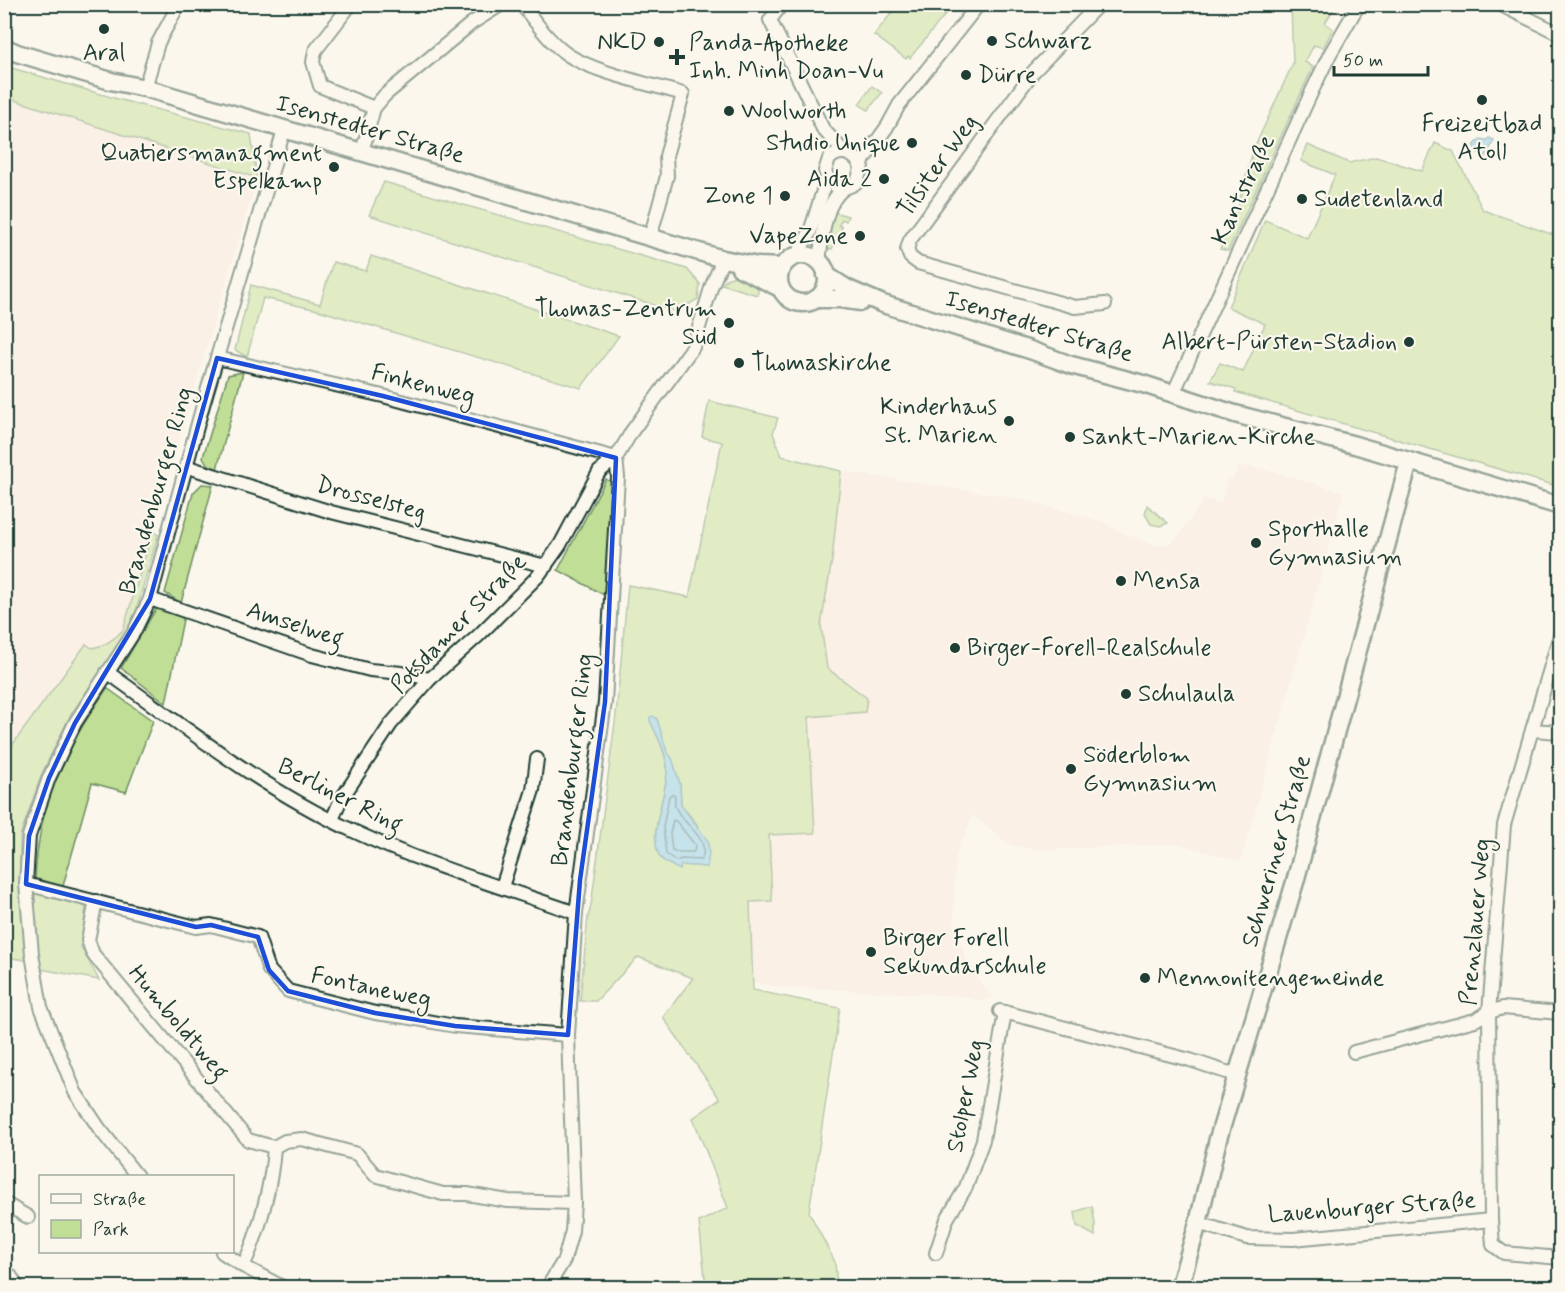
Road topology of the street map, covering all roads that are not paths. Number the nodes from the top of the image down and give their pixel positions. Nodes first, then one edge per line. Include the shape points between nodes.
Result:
1 (7, 4) edge
2 (179, 4) edge
3 (351, 4) edge
4 (502, 4) edge
5 (521, 4) edge
6 (782, 4) edge
7 (979, 4) edge
8 (1099, 4) edge
9 (1359, 4) edge
10 (1499, 4) edge
11 (4, 10) edge
12 (1560, 34) edge
13 (4, 47) edge
14 (145, 88) junction
15 (899, 105) junction
16 (374, 108) junction
17 (823, 129) junction
18 (284, 130) junction
19 (362, 152) junction
20 (847, 153) junction
21 (829, 159) junction
22 (861, 168) junction
23 (827, 178) junction
24 (844, 188) junction
25 (650, 238) junction
26 (723, 259) junction
27 (789, 262) junction
28 (823, 268) junction
29 (780, 288) junction
30 (816, 299) junction
31 (883, 304) junction
32 (1105, 304) dead end
33 (217, 358) junction
34 (1173, 394) junction
35 (616, 458) junction
36 (1409, 462) junction
37 (188, 467) junction
38 (1560, 506) edge
39 (546, 566) junction
40 (150, 599) junction
41 (1560, 635) edge
42 (107, 672) junction
43 (430, 679) junction
44 (1532, 730) junction
45 (1560, 732) edge
46 (537, 759) dead end
47 (332, 820) junction
48 (26, 884) junction
49 (502, 887) junction
50 (96, 901) junction
51 (576, 913) junction
52 (1489, 1012) junction
53 (1560, 1013) edge
54 (568, 1035) junction
55 (1354, 1052) dead end
56 (1238, 1073) junction
57 (274, 1147) junction
58 (136, 1175) edge
59 (4, 1203) edge
60 (574, 1203) junction
61 (28, 1217) dead end
62 (1491, 1220) junction
63 (1198, 1223) junction
64 (936, 1252) dead end
65 (225, 1253) edge
66 (1560, 1258) edge
67 (243, 1266) junction
68 (10, 1275) dead end
69 (18, 1287) edge
70 (284, 1287) edge
71 (547, 1287) edge
72 (1179, 1287) edge

1 - 11 street
2 - 14 street via 159,43
3 - 16 street via 315,51 313,62 320,86
4 - 16 street via 472,23
5 - 25 street via 568,55 591,67 683,94 666,156 668,176
6 - 17 street via 770,20
7 - 15 street
8 - 32 street, Tilsiter Weg via 1033,72 907,249 909,257 918,263 1075,307
9 - 34 street, Kantstraße via 1317,80
10 - 12 street
13 - 14 street, Isenstedter Straße
14 - 18 street, Isenstedter Straße
15 - 20 street via 857,152
15 - 22 street
16 - 19 street
17 - 20 street
17 - 21 street
18 - 19 street, Isenstedter Straße
18 - 33 street, Brandenburger Ring
19 - 25 street, Isenstedter Straße
20 - 21 street via 834,154
20 - 22 street
21 - 23 street
22 - 24 street via 857,182
23 - 24 street via 831,184
23 - 27 street via 810,232
24 - 28 street via 831,206 822,235
25 - 26 street, Isenstedter Straße
26 - 27 street, Isenstedter Straße via 758,266
26 - 29 street, Isenstedter Straße
26 - 35 street via 693,347
27 - 28 street via 805,256
27 - 29 street via 779,279
28 - 30 street via 825,289
28 - 31 street, Isenstedter Straße via 848,290
29 - 30 street via 795,302
30 - 31 street, Isenstedter Straße
31 - 34 street, Isenstedter Straße
33 - 35 street, Finkenweg via 383,396
33 - 37 street, Brandenburger Ring
34 - 36 street, Isenstedter Straße
35 - 39 street, Potsdamer Straße via 599,472
35 - 51 street, Brandenburger Ring via 605,702
36 - 38 street, Isenstedter Straße
36 - 56 street, Schweriner Straße via 1298,871
37 - 39 street, Drosselsteg via 331,512
37 - 40 street, Brandenburger Ring
39 - 43 street, Potsdamer Straße
40 - 42 street, Brandenburger Ring
40 - 43 street, Amselweg via 312,655 370,670
41 - 44 street, Prenzlauer Weg
42 - 47 street, Berliner Ring via 243,768
42 - 48 street, Brandenburger Ring via 75,723 49,778 29,836
43 - 47 street, Potsdamer Straße via 392,724 340,801
44 - 45 street
44 - 52 street, Prenzlauer Weg via 1504,825
46 - 49 street via 533,790
47 - 49 street, Berliner Ring via 405,853
48 - 50 street, Fontaneweg
48 - 58 street, Brandenburger Ring via 41,1007 75,1092
49 - 51 street, Berliner Ring
50 - 54 street, Fontaneweg via 196,927 211,925 258,937 269,970 288,991 375,1014 455,1026
50 - 57 street, Humboldtweg via 88,940 93,954 248,1140
51 - 54 street, Brandenburger Ring
52 - 53 street via 1503,1008
52 - 55 street via 1475,1020
52 - 62 street, Prenzlauer Weg
54 - 60 street, Brandenburger Ring
56 - 63 street, Schweriner Straße
56 - 64 street, Stolper Weg via 1002,1011 983,1140
57 - 60 street via 302,1139 357,1154 375,1175 443,1194
57 - 67 street via 273,1167 252,1248
59 - 61 street
60 - 71 street, Brandenburger Ring via 564,1260
62 - 63 street, Lauenburger Straße via 1293,1239 1247,1238
62 - 66 street, Lauenburger Straße via 1493,1245 1504,1253
63 - 72 street, Schweriner Straße
65 - 67 street
67 - 70 street
68 - 69 street

